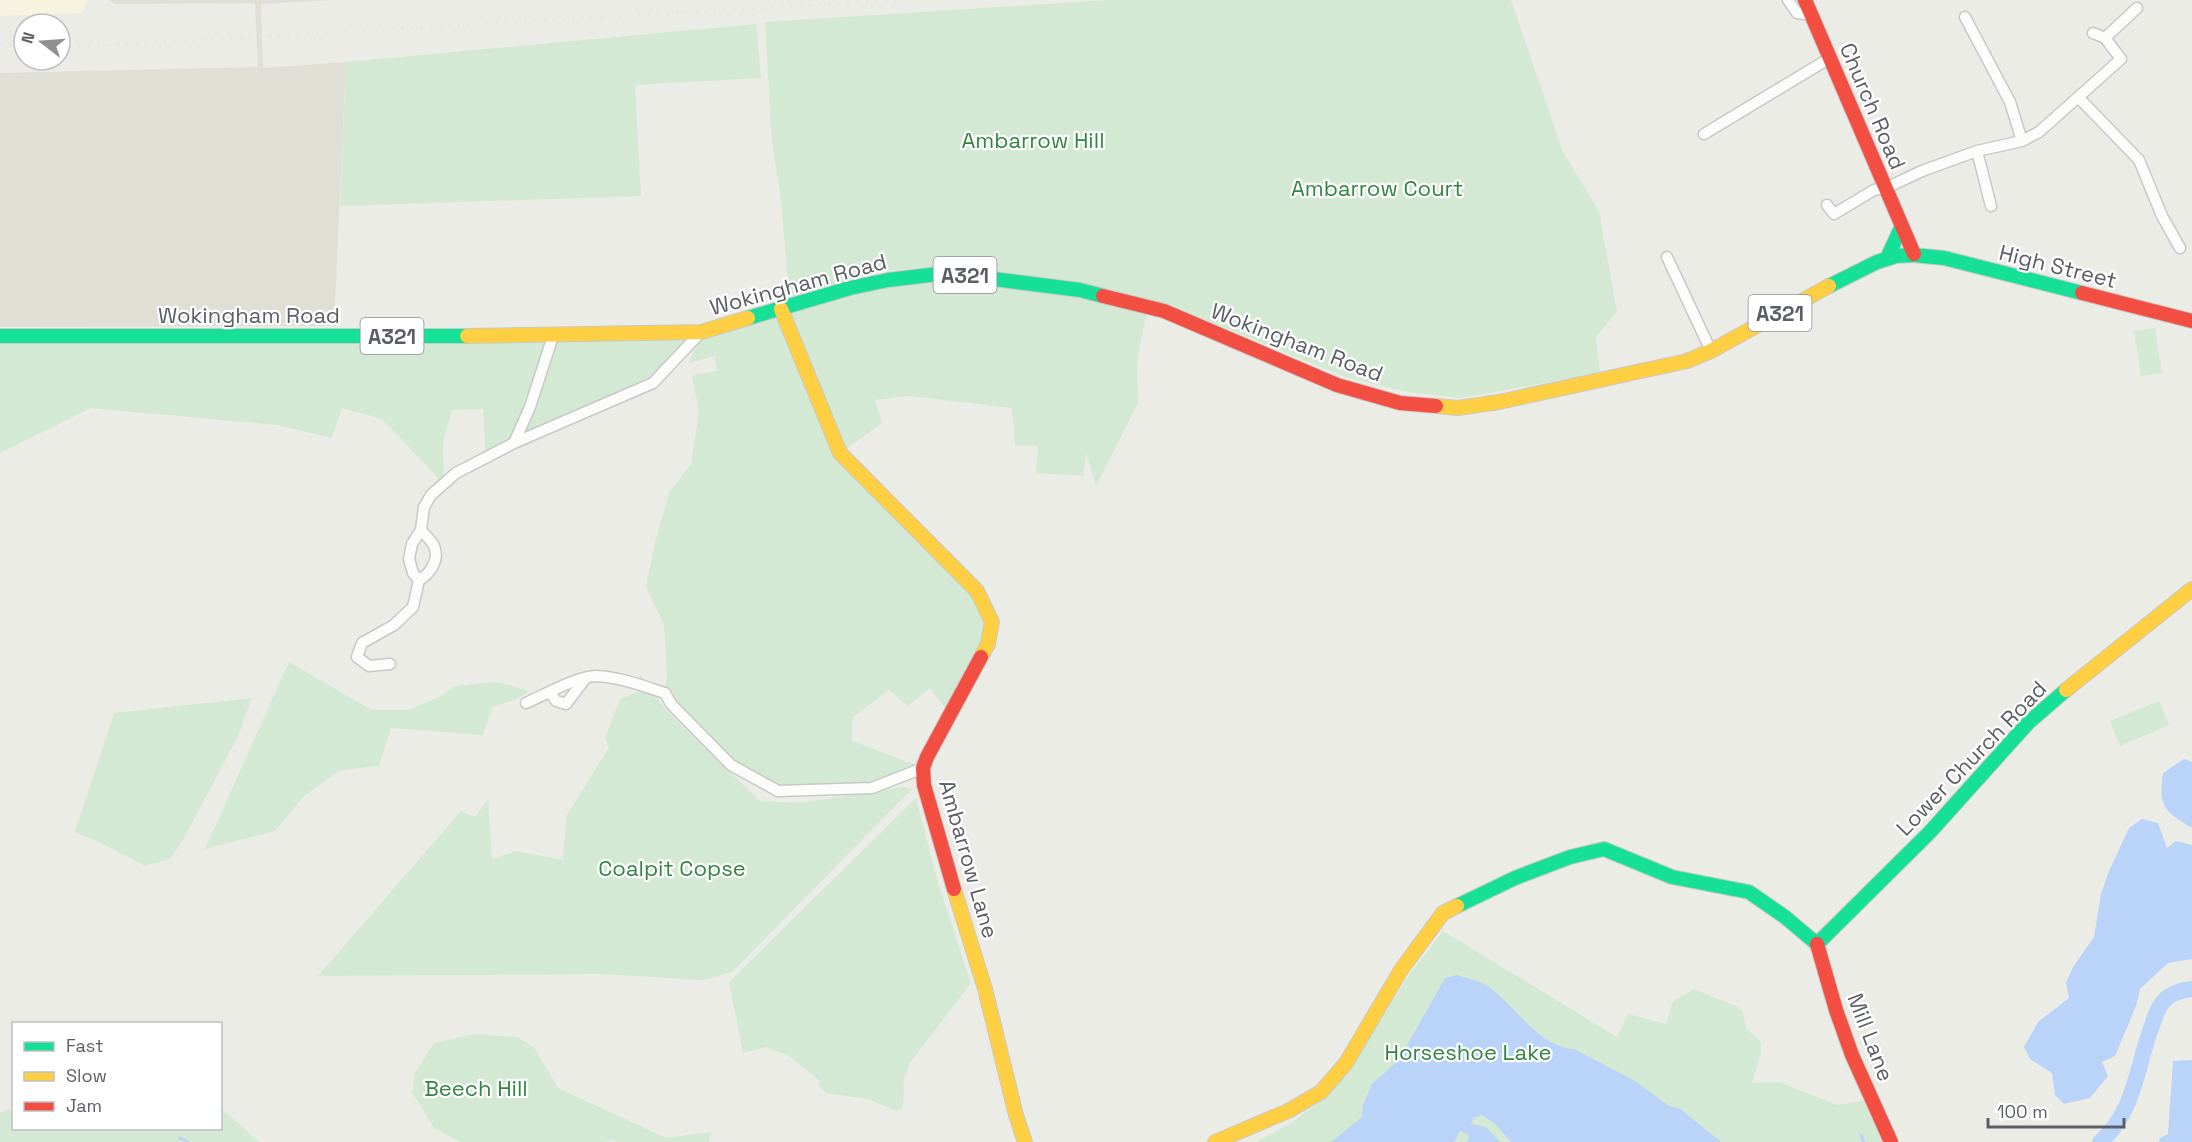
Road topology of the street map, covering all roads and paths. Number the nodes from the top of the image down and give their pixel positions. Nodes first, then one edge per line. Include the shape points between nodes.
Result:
1 (1788, 0) edge
2 (1805, 0) edge
3 (2137, 8) dead end
4 (1811, 15) junction
5 (1965, 17) dead end
6 (2093, 33) dead end
7 (2105, 38) junction
8 (1830, 58) junction
9 (2078, 97) junction
10 (1704, 134) dead end
11 (2022, 141) junction
12 (1977, 151) junction
13 (1886, 188) junction
14 (1827, 205) dead end
15 (1991, 206) dead end
16 (1901, 228) junction
17 (2180, 248) dead end
18 (1914, 254) junction
19 (1888, 256) junction
20 (1667, 257) dead end
21 (781, 309) junction
22 (2192, 321) edge
23 (701, 333) junction
24 (0, 336) edge
25 (553, 336) junction
26 (1711, 351) junction
27 (514, 443) junction
28 (421, 530) junction
29 (419, 580) junction
30 (2192, 589) edge
31 (390, 664) dead end
32 (585, 679) junction
33 (550, 692) junction
34 (526, 703) dead end
35 (923, 768) junction
36 (1817, 944) junction
37 (1025, 1142) edge
38 (1215, 1142) edge
39 (1892, 1142) edge

1 - 4 street via 1797,13
2 - 4 street, Church Road
3 - 7 street
4 - 8 street, Church Road
5 - 11 street via 2010,102
6 - 7 street
7 - 9 street via 2121,59
8 - 10 street
8 - 13 street, Church Road
9 - 11 street via 2039,132
9 - 17 street via 2139,160
11 - 12 street
12 - 13 street
12 - 15 street
13 - 14 street via 1874,190 1834,214
13 - 16 street, Church Road
16 - 18 street, Church Road
16 - 19 street
18 - 19 street, Wokingham Road / A321
18 - 22 street, High Street / A321 via 1944,258
19 - 26 street, Wokingham Road / A321
20 - 26 street
21 - 23 street, Wokingham Road / A321
21 - 26 street, Wokingham Road / A321 via 869,284 946,273 1080,290 1164,311 1336,385 1400,403 1458,408 1666,366
21 - 35 street, Ambarrow Lane via 840,453 977,591 992,622 988,644
23 - 25 street, Wokingham Road / A321
23 - 27 street via 653,383
24 - 25 street, Wokingham Road / A321
25 - 27 street
27 - 28 street via 456,473 431,495 424,507
28 - 29 street via 409,559
28 - 29 street via 435,548 434,565
29 - 31 street via 413,608 394,625 362,643 357,657 369,666
30 - 36 street, Lower Church Road via 2028,723 1930,832
32 - 33 street
32 - 33 street via 566,704 556,701
32 - 35 street via 594,676 629,681 665,693 671,704 731,765 778,790 872,788
33 - 34 street
35 - 37 street, Ambarrow Lane via 942,854 985,989
36 - 38 street via 1749,892 1672,877 1604,849 1570,856 1443,914 1401,970 1346,1063 1321,1092 1288,1111
36 - 39 street, Mill Lane via 1852,1055

